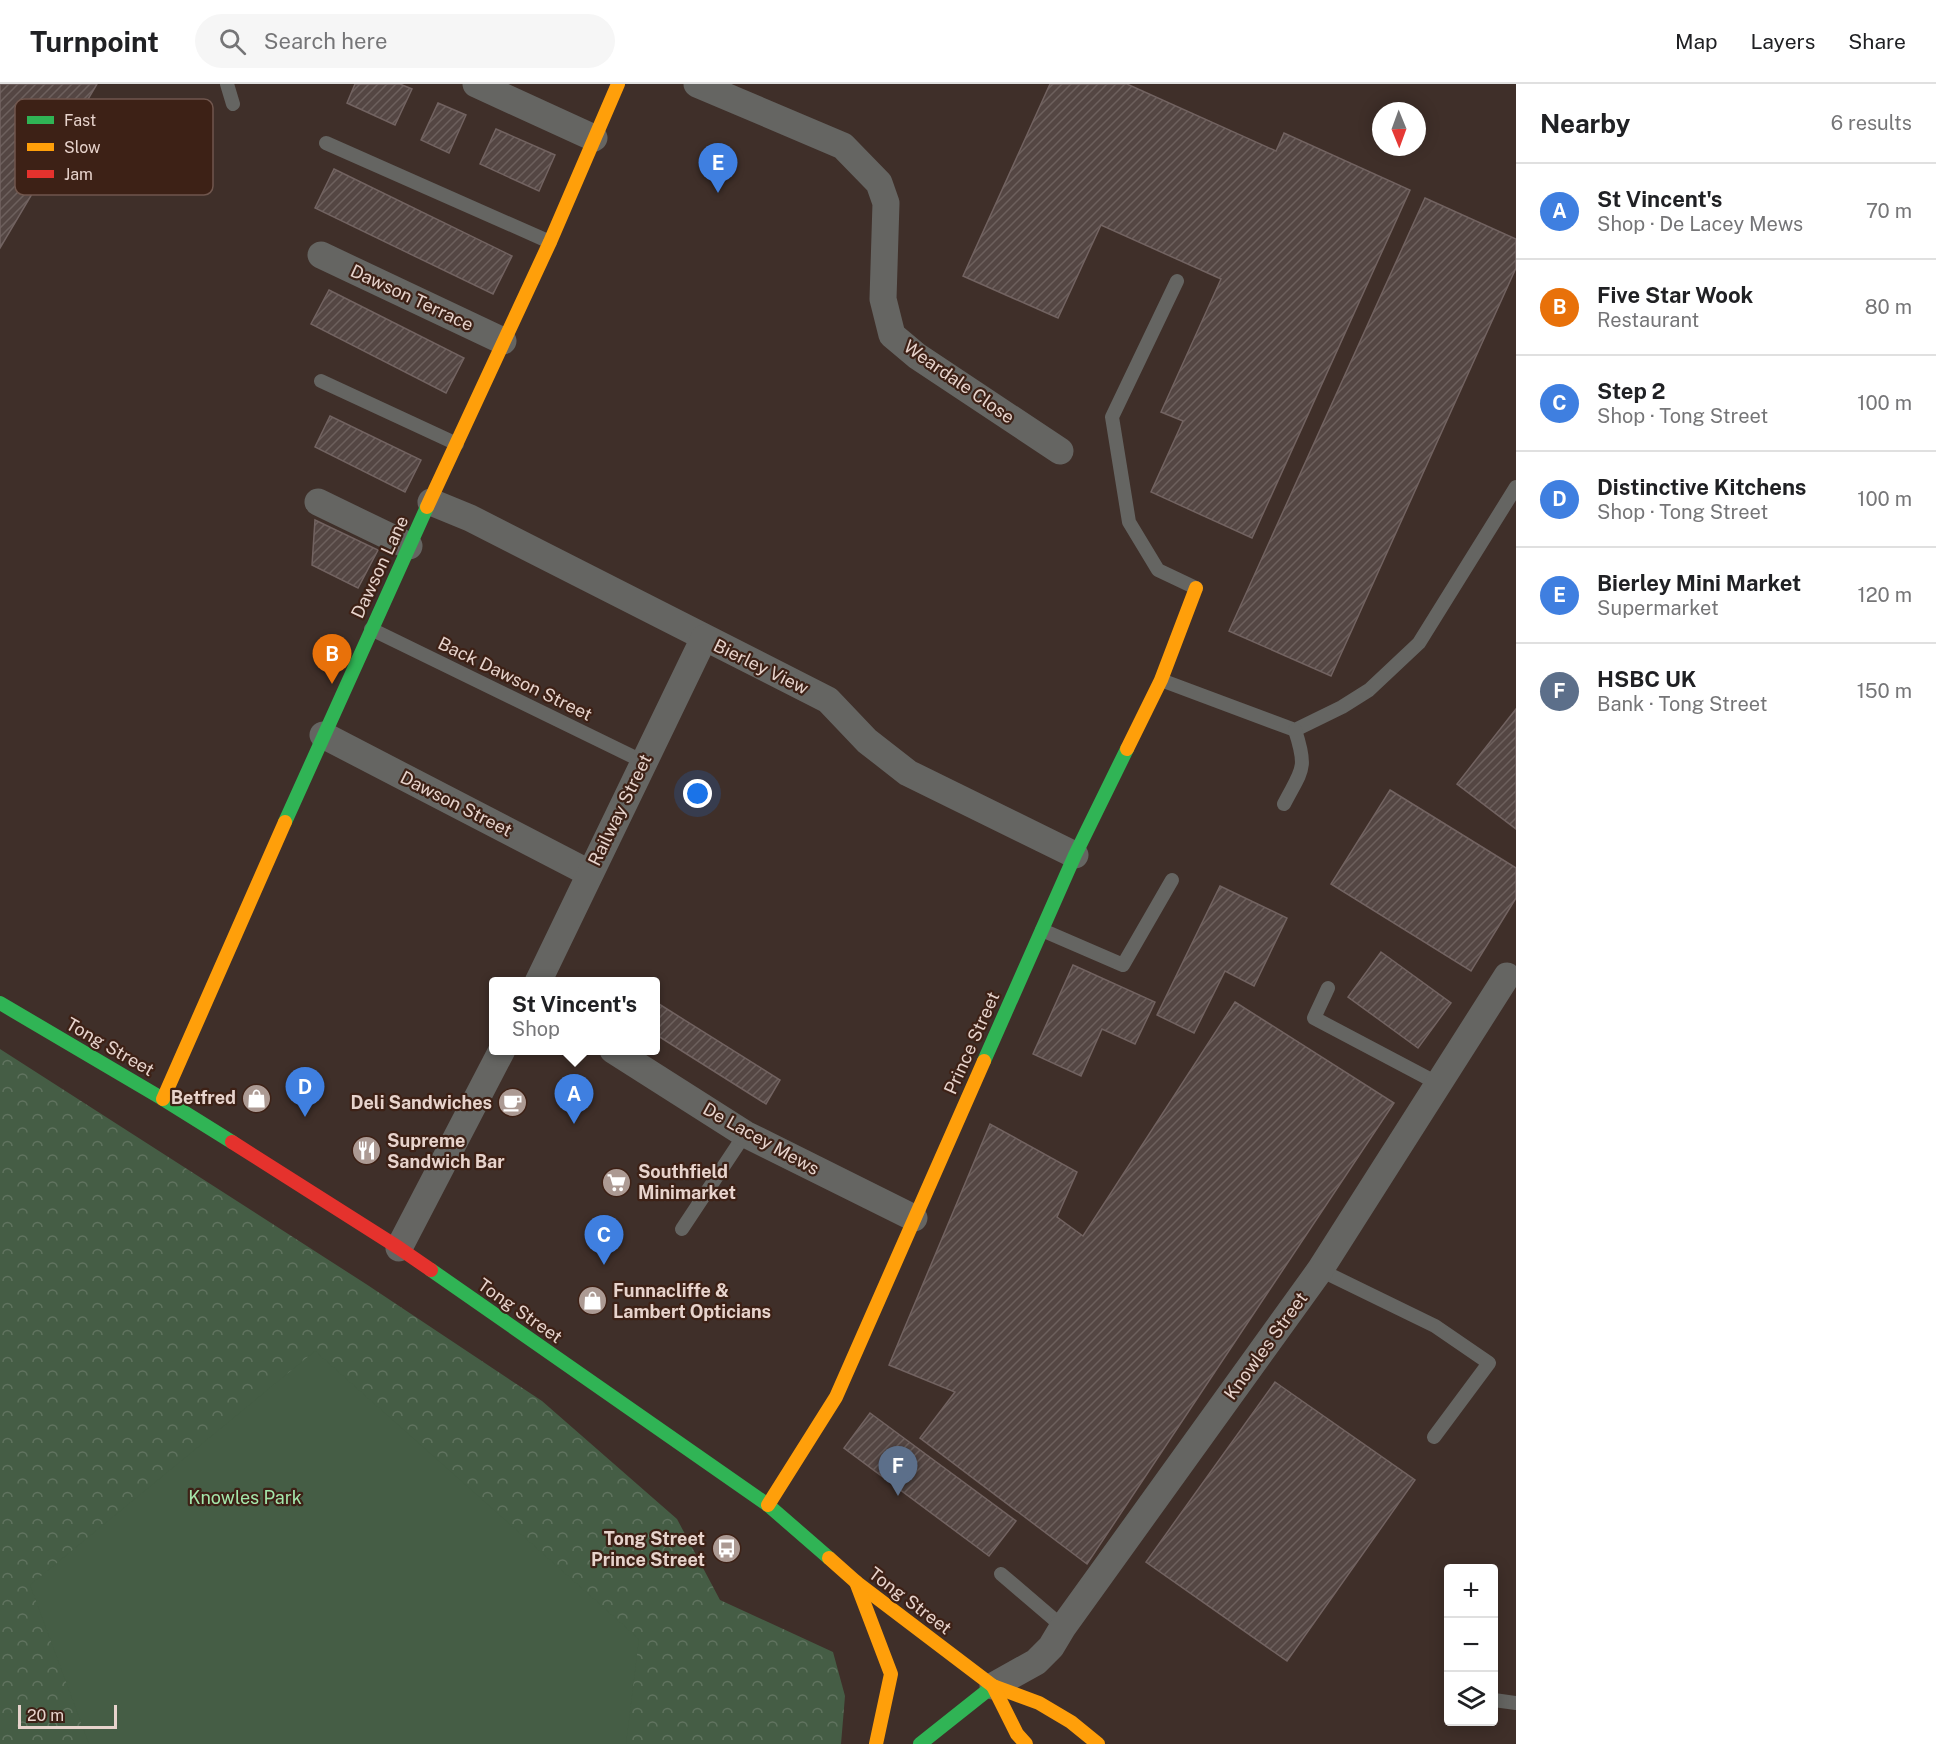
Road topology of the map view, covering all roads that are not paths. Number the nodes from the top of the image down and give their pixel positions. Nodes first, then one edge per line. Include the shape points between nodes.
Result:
1 (227, 84) edge
2 (476, 84) edge
3 (618, 84) edge
4 (697, 84) edge
5 (232, 104) dead end
6 (594, 138) junction
7 (326, 143) dead end
8 (550, 242) junction
9 (321, 255) dead end
10 (1177, 281) dead end
11 (503, 341) junction
12 (321, 381) dead end
13 (457, 444) junction
14 (1060, 451) dead end
15 (1516, 487) edge
16 (318, 502) dead end
17 (431, 502) junction
18 (409, 546) junction
19 (1196, 588) joint
20 (371, 629) junction
21 (704, 638) junction
22 (1161, 680) junction
23 (1295, 730) junction
24 (322, 735) junction
25 (644, 762) junction
26 (1284, 804) dead end
27 (1075, 855) junction
28 (589, 873) junction
29 (1172, 880) dead end
30 (1041, 929) junction
31 (1506, 976) dead end
32 (540, 977) edge
33 (1328, 988) dead end
34 (0, 1003) edge
35 (499, 1055) edge
36 (621, 1055) edge
37 (1437, 1083) junction
38 (164, 1099) junction
39 (745, 1134) junction
40 (914, 1218) junction
41 (682, 1229) dead end
42 (399, 1248) junction
43 (1320, 1270) junction
44 (1434, 1437) dead end
45 (768, 1505) junction
46 (1001, 1574) dead end
47 (856, 1582) junction
48 (1063, 1627) junction
49 (993, 1686) junction
50 (1498, 1701) edge
51 (1516, 1703) edge
52 (876, 1744) edge
53 (920, 1744) edge
54 (1026, 1744) edge
55 (1098, 1744) edge

1 - 5 lane
2 - 6 street
3 - 6 main road, Dawson Lane
4 - 14 street, Weardale Close via 843,146 879,183 886,203 883,299 892,335 917,356
6 - 8 main road, Dawson Lane
7 - 8 lane
8 - 11 main road, Dawson Lane
9 - 11 street, Dawson Terrace
10 - 19 lane via 1112,417 1129,522 1158,570
11 - 13 main road, Dawson Lane
12 - 13 lane
13 - 17 main road, Dawson Lane
15 - 23 lane via 1419,644 1369,690
16 - 18 street
17 - 18 main road, Dawson Lane
17 - 21 street, Bierley View via 470,518
18 - 20 main road, Dawson Lane
19 - 22 main road, Prince Street
20 - 24 main road, Dawson Lane
20 - 25 lane, Back Dawson Street
21 - 25 street, Railway Street
21 - 27 street, Bierley View via 828,700 867,741 908,773
22 - 23 lane
22 - 27 main road, Prince Street
23 - 26 lane via 1303,767
24 - 28 street, Dawson Street
24 - 38 main road, Dawson Lane
25 - 28 street, Railway Street
27 - 30 main road, Prince Street
28 - 32 street, Railway Street
29 - 30 lane via 1123,965
30 - 40 main road, Prince Street
31 - 37 street, Knowles Street
33 - 37 lane via 1314,1018
34 - 38 main road, Tong Street
35 - 42 street
36 - 39 street, De Lacey Mews
37 - 43 street, Knowles Street
38 - 42 main road, Tong Street
39 - 40 street, De Lacey Mews
39 - 41 lane
40 - 45 main road, Prince Street via 836,1397
42 - 45 main road, Tong Street
43 - 44 lane via 1435,1326 1489,1363
43 - 48 street, Knowles Street
45 - 47 main road, Tong Street
46 - 48 lane
47 - 49 main road, Tong Street
47 - 52 main road via 891,1674
48 - 49 street, Knowles Street via 1036,1662
49 - 53 main road
49 - 54 main road, Tong Street
49 - 55 main road, Tong Street via 1039,1703
50 - 51 lane

